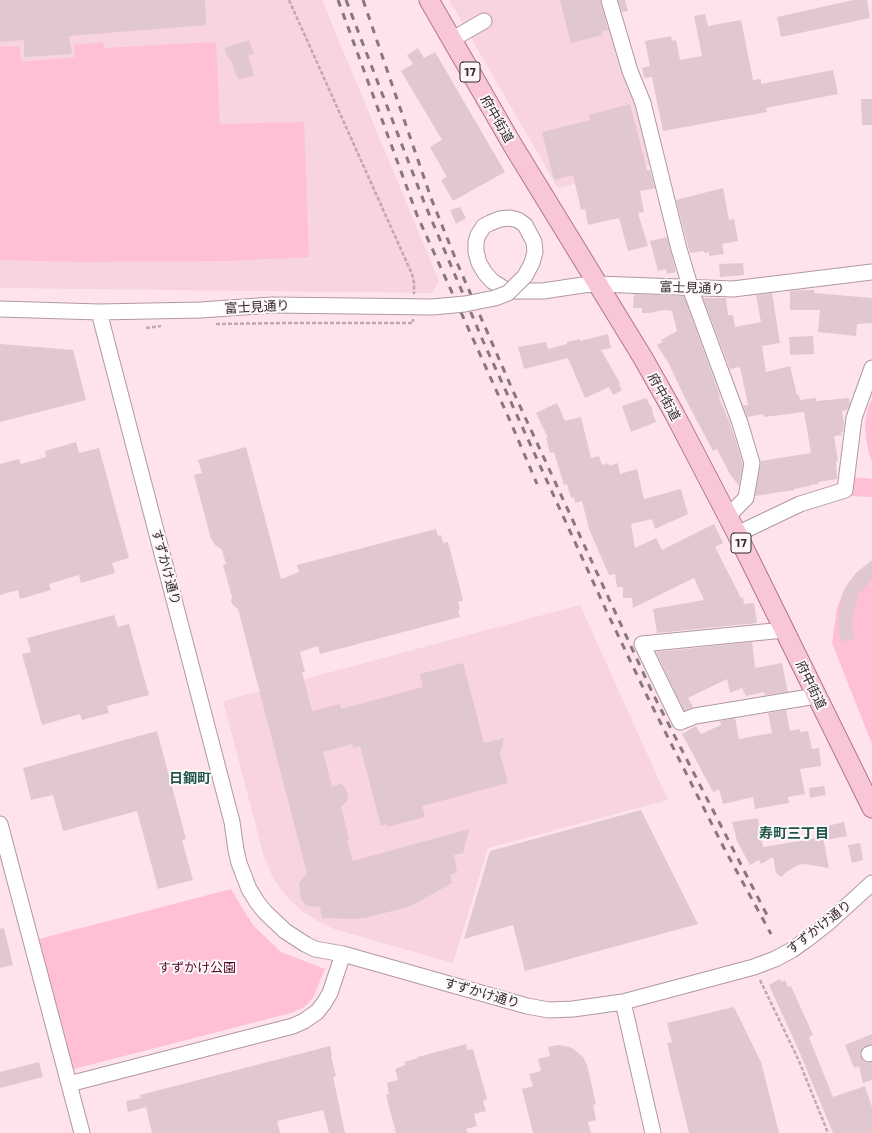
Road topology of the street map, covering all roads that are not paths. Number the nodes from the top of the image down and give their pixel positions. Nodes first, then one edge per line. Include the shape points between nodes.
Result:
1 (429, 0) edge
2 (609, 0) edge
3 (484, 22) dead end
4 (451, 40) junction
5 (872, 272) edge
6 (598, 284) junction
7 (691, 288) junction
8 (0, 309) edge
9 (99, 312) junction
10 (872, 368) edge
11 (728, 516) junction
12 (737, 534) junction
13 (784, 630) junction
14 (816, 696) junction
15 (872, 808) edge
16 (0, 824) edge
17 (872, 883) edge
18 (343, 954) junction
19 (623, 1002) junction
20 (68, 1084) junction
21 (82, 1133) edge
22 (653, 1133) edge

1 - 4 main road, 府中街道 / 17
2 - 7 street via 630,71 644,103 679,249
3 - 4 street
4 - 6 main road, 府中街道 / 17
5 - 7 street, 富士見通り via 732,289
6 - 7 street, 富士見通り
6 - 9 street, 富士見通り, bridge via 543,291 512,291 502,288 492,282 479,263 476,242 484,226 500,218 518,220 526,225 534,242 535,252 525,276 508,294 495,298 433,307 272,305 201,310
6 - 11 main road, 府中街道 / 17 via 674,413
7 - 11 street via 752,463 746,498
8 - 9 street, 富士見通り
9 - 18 street, すずかけ通り via 232,822 243,876 265,912 284,931 315,949
10 - 12 street via 854,418 845,490 800,504
11 - 12 main road, 府中街道 / 17
12 - 13 main road, 府中街道 / 17
13 - 14 main road, 府中街道 / 17
13 - 14 street via 642,644 680,722 695,716
14 - 15 main road, 府中街道 / 17
16 - 20 street
17 - 19 street, すずかけ通り via 828,923 792,950 775,959
18 - 19 street, すずかけ通り via 549,1010 573,1010
18 - 20 street via 330,993 316,1012 304,1021
19 - 22 street
20 - 21 street

